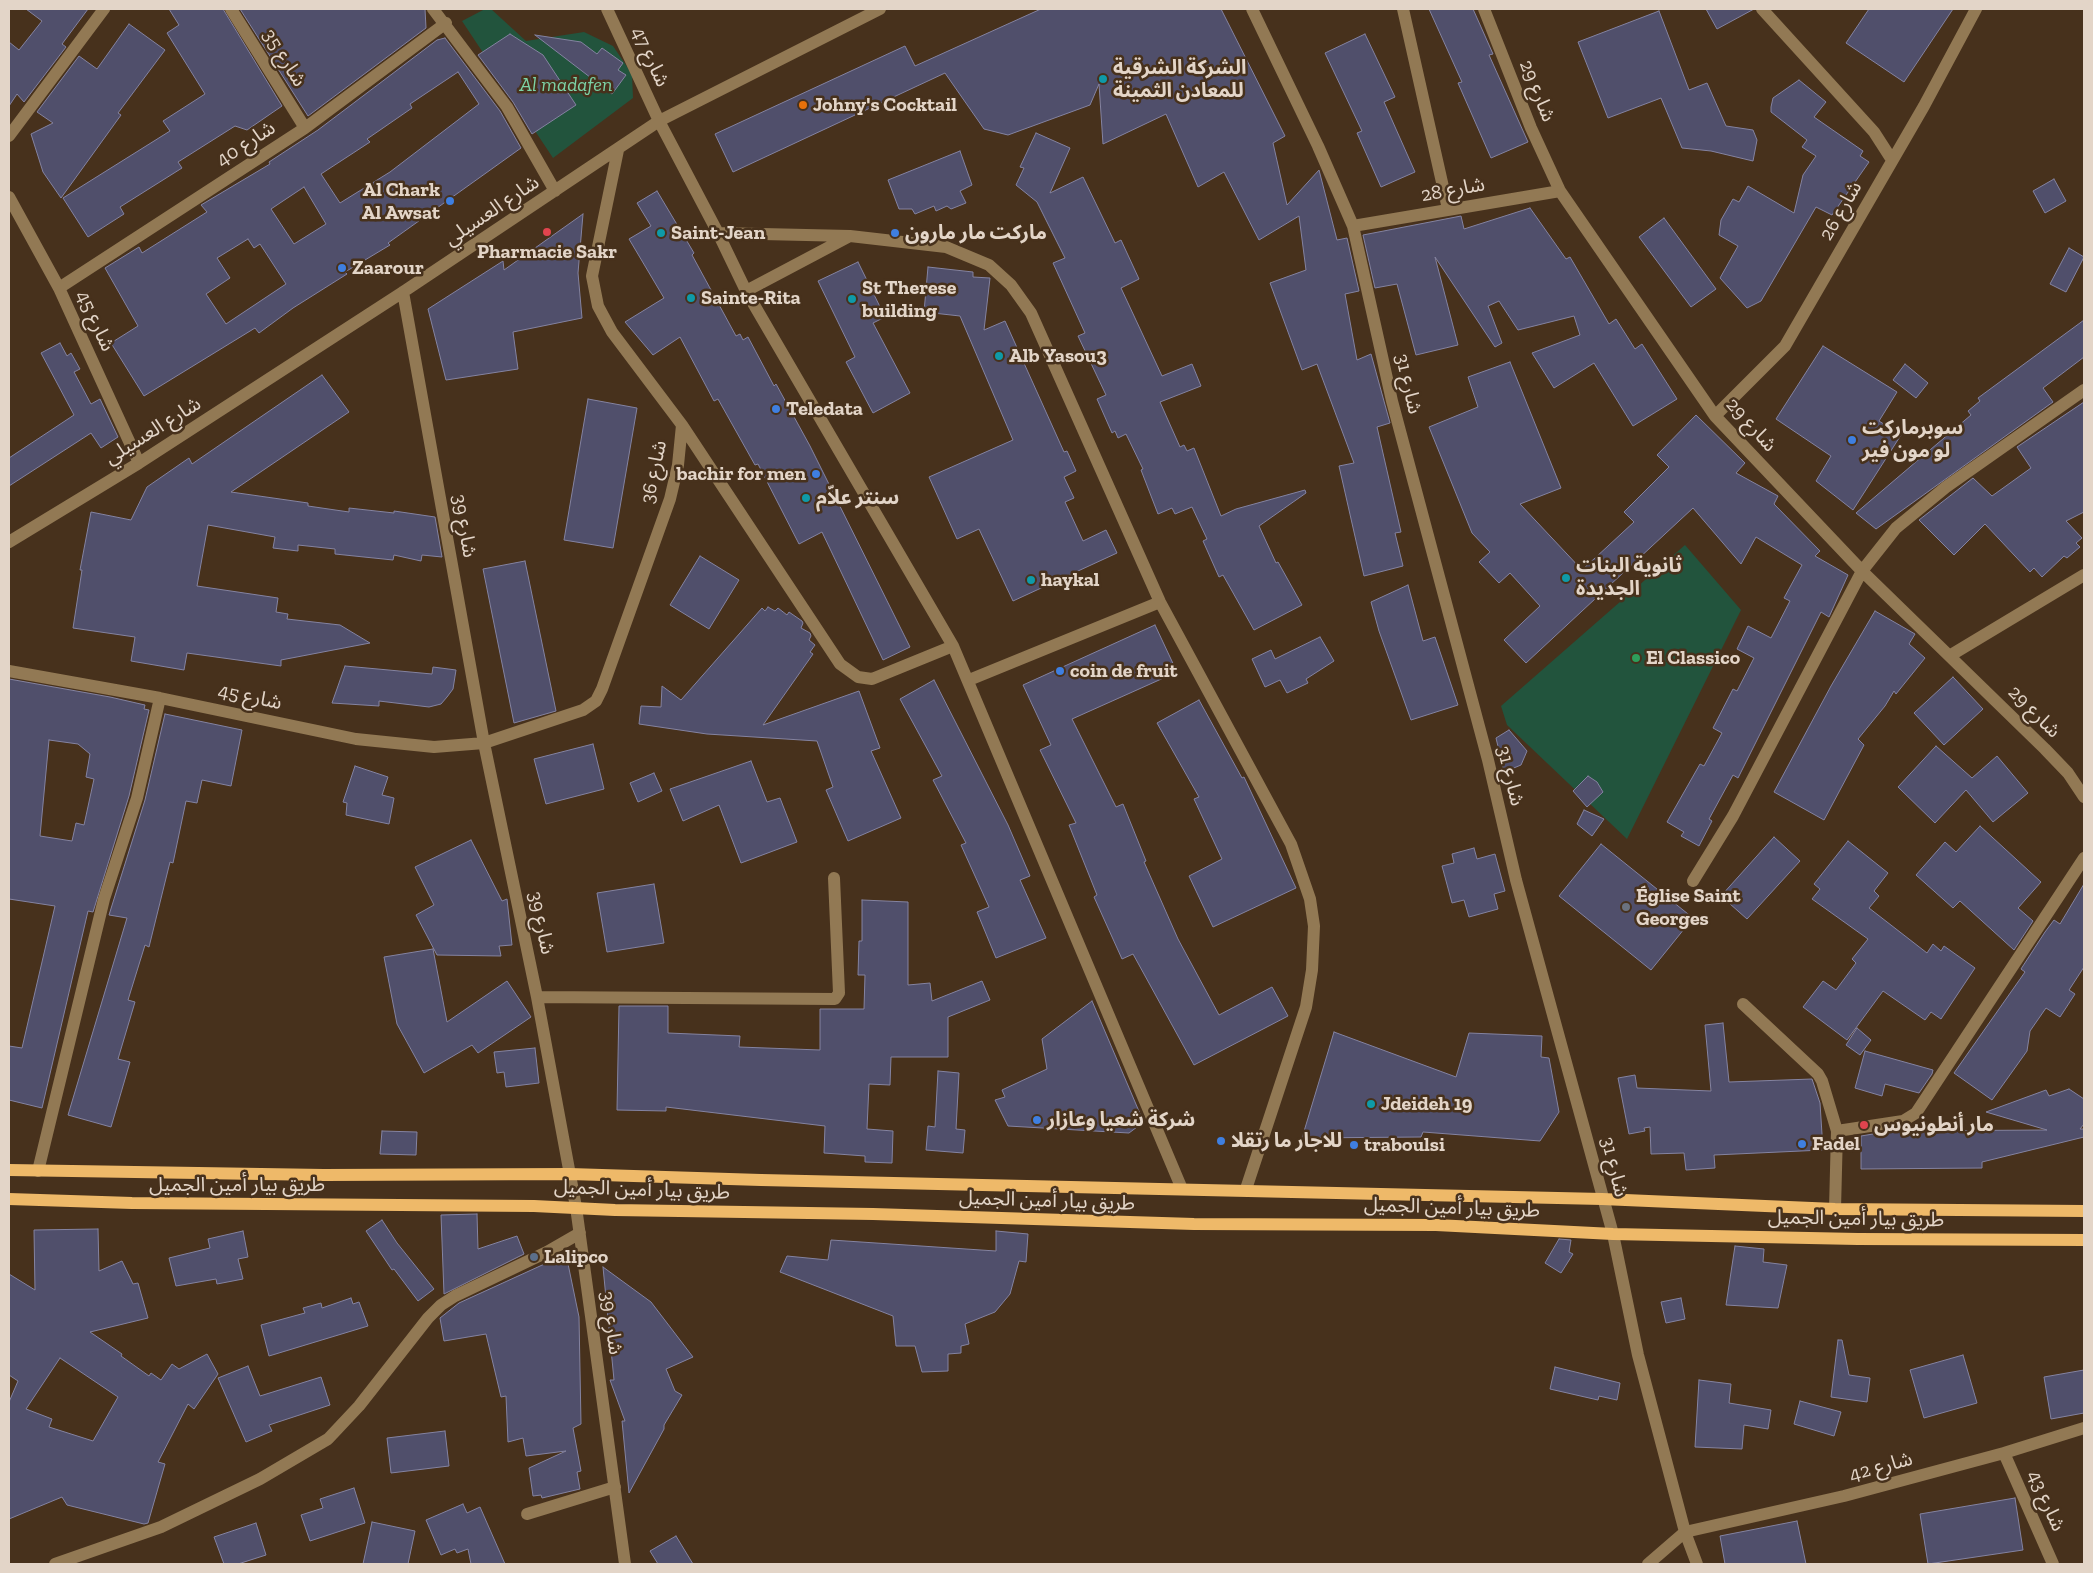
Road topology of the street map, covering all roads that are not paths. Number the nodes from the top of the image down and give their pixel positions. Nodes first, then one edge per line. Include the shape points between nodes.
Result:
1 (104, 9) edge
2 (231, 9) edge
3 (433, 9) edge
4 (607, 9) edge
5 (880, 9) edge
6 (1252, 9) edge
7 (1403, 9) edge
8 (1484, 9) edge
9 (1762, 9) edge
10 (1976, 9) edge
11 (446, 23) junction
12 (659, 121) junction
13 (305, 128) junction
14 (9, 136) edge
15 (618, 150) junction
16 (1892, 160) junction
17 (555, 191) junction
18 (1560, 191) junction
19 (9, 197) edge
20 (1448, 210) junction
21 (1353, 226) junction
22 (718, 233) junction
23 (850, 236) junction
24 (59, 288) junction
25 (746, 291) junction
26 (404, 292) junction
27 (2084, 390) edge
28 (1715, 416) junction
29 (682, 425) junction
30 (139, 463) junction
31 (9, 542) edge
32 (1862, 571) junction
33 (2084, 575) edge
34 (1160, 602) junction
35 (953, 646) junction
36 (1951, 655) junction
37 (9, 671) edge
38 (969, 680) junction
39 (160, 698) junction
40 (484, 743) junction
41 (2084, 797) edge
42 (2084, 858) edge
43 (834, 878) dead end
44 (1693, 881) dead end
45 (537, 996) junction
46 (1743, 1004) dead end
47 (1837, 1132) junction
48 (9, 1170) edge
49 (38, 1171) junction
50 (570, 1174) junction
51 (1182, 1189) junction
52 (1246, 1190) junction
53 (9, 1199) edge
54 (1602, 1199) junction
55 (576, 1207) junction
56 (1835, 1209) junction
57 (2084, 1211) edge
58 (580, 1233) junction
59 (1613, 1234) junction
60 (2084, 1240) edge
61 (2084, 1428) edge
62 (2004, 1453) junction
63 (615, 1486) junction
64 (527, 1514) dead end
65 (1684, 1532) junction
66 (55, 1564) edge
67 (625, 1564) edge
68 (1648, 1564) edge
69 (1697, 1564) edge
70 (2053, 1564) edge

1 - 14 street
2 - 13 street, شارع 35
3 - 11 street
4 - 12 street, شارع 47
5 - 12 street, شارع العسيلي
6 - 21 street, شارع 31
7 - 20 street
8 - 18 street, شارع 29
9 - 16 street via 1874,132
10 - 16 street, شارع 26
11 - 13 street, شارع 40
11 - 17 street via 507,107
12 - 15 street, شارع العسيلي
12 - 22 street, شارع 47
13 - 24 street, شارع 40
15 - 17 street, شارع العسيلي
15 - 29 street, شارع 36 via 594,261 594,291 612,332
16 - 28 street, شارع 26 via 1785,346
17 - 26 street, شارع العسيلي
18 - 20 street, شارع 28
18 - 28 street, شارع 29
19 - 24 street, شارع 45
20 - 21 street, شارع 28
21 - 54 street, شارع 31 via 1392,400
22 - 23 street
22 - 25 street, شارع 47
23 - 25 street
23 - 34 street via 946,247 989,266 1011,285 1031,313
24 - 30 street, شارع 45
25 - 35 street, شارع 47
26 - 30 street, شارع العسيلي
26 - 40 street, شارع 39
27 - 32 street via 1946,487 1896,528
28 - 32 street, شارع 29
29 - 35 street via 840,664 858,677 872,679
29 - 40 street, شارع 36 via 670,499 599,696 583,710
30 - 31 street, شارع العسيلي
32 - 36 street, شارع 29
32 - 44 street via 1733,816
33 - 36 street
34 - 38 street
34 - 52 street via 1291,844 1310,899 1314,926 1306,1007
35 - 38 street, شارع 47
36 - 41 street, شارع 29 via 2068,773
37 - 39 street, شارع 45
38 - 51 street, شارع 47
39 - 40 street, شارع 45 via 356,739 434,747
39 - 49 street via 137,798 104,899
40 - 45 street, شارع 39
42 - 47 street via 1916,1113 1903,1121
43 - 45 street via 839,993 836,998
45 - 50 street, شارع 39
46 - 47 street via 1818,1074
47 - 56 street
48 - 49 main road, طريق بيار أمين الجميل
49 - 50 main road, طريق بيار أمين الجميل
50 - 51 main road, طريق بيار أمين الجميل
50 - 55 street, شارع 39
51 - 52 main road, طريق بيار أمين الجميل
52 - 54 main road, طريق بيار أمين الجميل
53 - 55 main road, طريق بيار أمين الجميل
54 - 56 main road, طريق بيار أمين الجميل
54 - 59 street, شارع 31
55 - 58 street, شارع 39
55 - 59 main road, طريق بيار أمين الجميل via 1194,1224 1436,1225
56 - 57 main road, طريق بيار أمين الجميل
58 - 63 street, شارع 39
58 - 66 street via 441,1305 328,1439 260,1478 161,1527
59 - 60 main road, طريق بيار أمين الجميل
59 - 65 street, شارع 31 via 1638,1355
61 - 62 street, شارع 42
62 - 65 street, شارع 42 via 1844,1496
62 - 70 street, شارع 43
63 - 64 street
63 - 67 street, شارع 39
65 - 68 street
65 - 69 street, شارع 31

